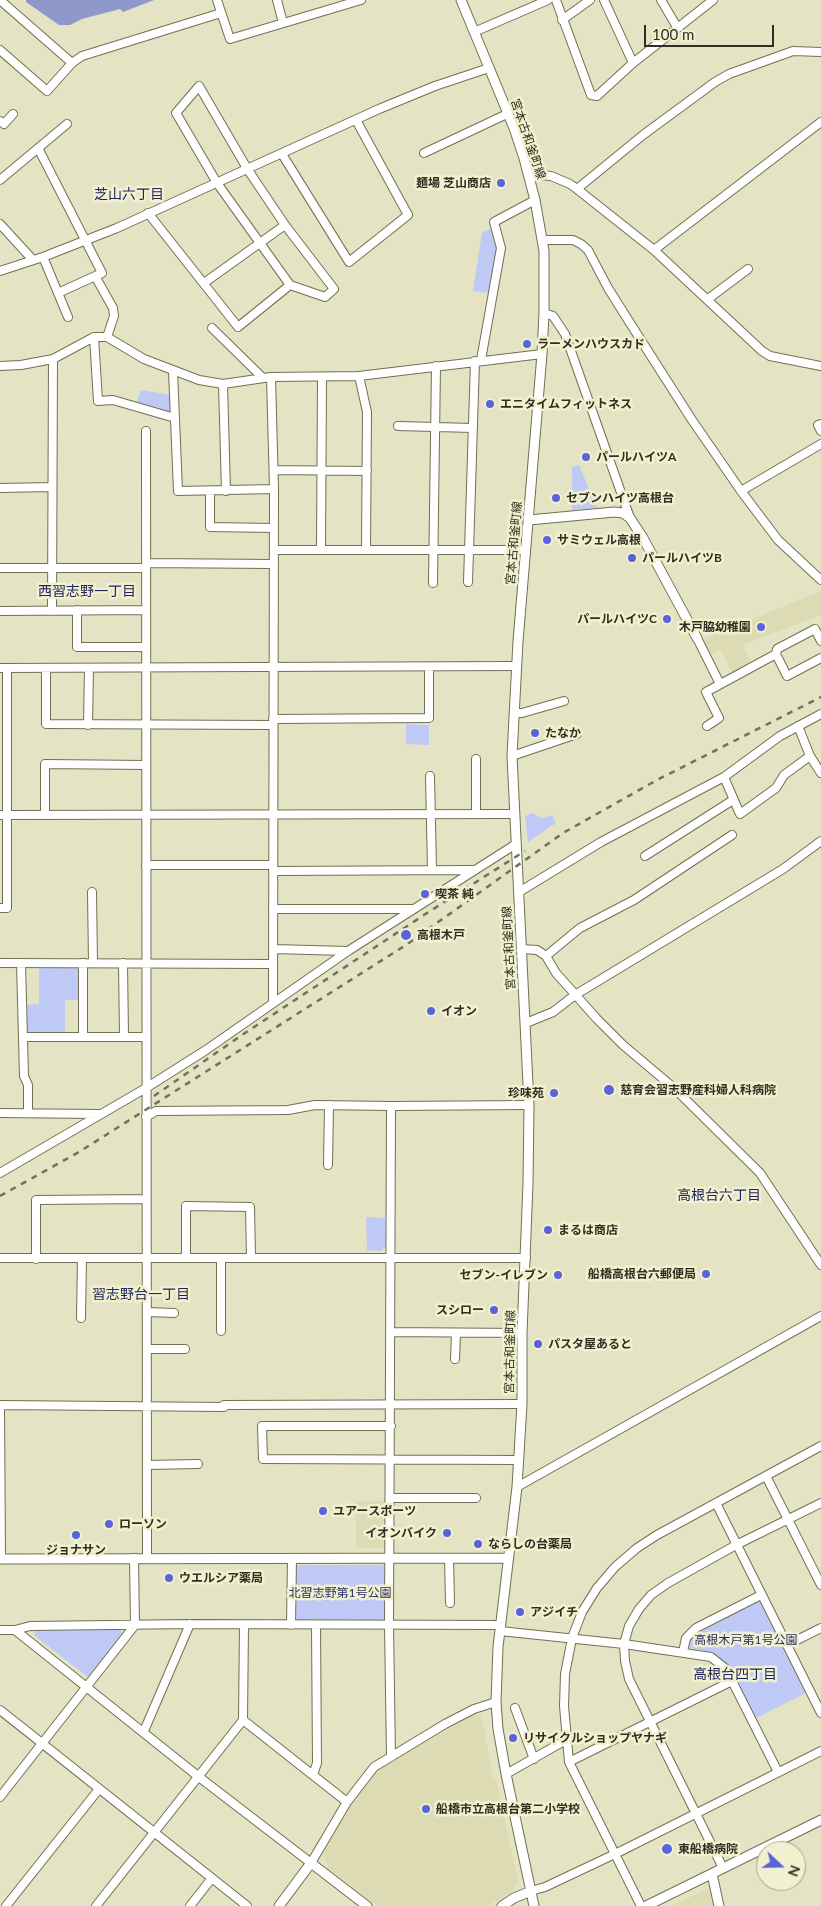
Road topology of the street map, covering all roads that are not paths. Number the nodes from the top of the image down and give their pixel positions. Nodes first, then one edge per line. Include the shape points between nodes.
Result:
1 (217, 0) edge
2 (277, 0) edge
3 (361, 0) edge
4 (461, 0) edge
5 (548, 0) edge
6 (556, 0) edge
7 (590, 0) edge
8 (604, 0) edge
9 (661, 0) edge
10 (713, 0) edge
11 (1, 2) edge
12 (221, 13) junction
13 (562, 20) junction
14 (283, 23) junction
15 (677, 27) junction
16 (474, 32) junction
17 (0, 50) edge
18 (821, 52) edge
19 (72, 62) junction
20 (633, 63) junction
21 (488, 68) junction
22 (13, 114) dead end
23 (508, 114) junction
24 (356, 120) junction
25 (0, 121) edge
26 (821, 122) edge
27 (67, 124) dead end
28 (38, 148) junction
29 (424, 153) dead end
30 (282, 154) junction
31 (248, 170) junction
32 (530, 178) junction
33 (0, 180) edge
34 (217, 182) junction
35 (577, 188) junction
36 (534, 200) junction
37 (148, 213) junction
38 (0, 224) edge
39 (285, 225) junction
40 (542, 240) junction
41 (86, 241) junction
42 (260, 242) junction
43 (654, 250) junction
44 (42, 257) junction
45 (33, 260) junction
46 (748, 270) dead end
47 (0, 271) edge
48 (95, 276) junction
49 (204, 283) junction
50 (290, 285) junction
51 (58, 293) junction
52 (708, 299) junction
53 (544, 312) junction
54 (68, 317) dead end
55 (212, 328) dead end
56 (94, 337) junction
57 (107, 337) junction
58 (542, 354) junction
59 (53, 359) junction
60 (478, 361) junction
61 (0, 366) edge
62 (436, 366) junction
63 (821, 366) edge
64 (174, 370) junction
65 (359, 376) junction
66 (267, 377) junction
67 (322, 378) junction
68 (223, 384) junction
69 (175, 418) junction
70 (821, 424) edge
71 (398, 426) dead end
72 (435, 427) junction
73 (473, 428) junction
74 (146, 431) dead end
75 (821, 431) edge
76 (821, 444) edge
77 (274, 470) junction
78 (321, 470) junction
79 (367, 471) junction
80 (51, 487) junction
81 (0, 488) edge
82 (274, 489) junction
83 (210, 491) junction
84 (226, 491) junction
85 (741, 491) junction
86 (630, 518) junction
87 (529, 520) junction
88 (274, 528) junction
89 (274, 550) junction
90 (321, 550) junction
91 (366, 550) junction
92 (434, 550) junction
93 (469, 550) junction
94 (522, 550) junction
95 (274, 564) junction
96 (146, 565) junction
97 (0, 568) edge
98 (51, 568) junction
99 (821, 580) edge
100 (468, 582) dead end
101 (433, 583) dead end
102 (77, 610) junction
103 (146, 610) junction
104 (0, 611) edge
105 (52, 611) junction
106 (697, 638) joint
107 (821, 641) edge
108 (146, 647) junction
109 (776, 654) junction
110 (821, 658) edge
111 (429, 666) junction
112 (516, 666) junction
113 (146, 667) junction
114 (274, 667) junction
115 (4, 668) edge
116 (46, 668) junction
117 (89, 668) junction
118 (720, 684) junction
119 (564, 701) dead end
120 (514, 713) junction
121 (821, 714) edge
122 (273, 722) junction
123 (146, 724) junction
124 (88, 725) junction
125 (707, 726) dead end
126 (798, 726) junction
127 (577, 734) dead end
128 (512, 756) junction
129 (810, 756) junction
130 (476, 759) dead end
131 (146, 765) junction
132 (821, 773) edge
133 (430, 776) dead end
134 (724, 777) junction
135 (733, 800) junction
136 (146, 814) junction
137 (273, 814) junction
138 (431, 814) junction
139 (476, 814) junction
140 (514, 814) junction
141 (4, 815) edge
142 (45, 815) junction
143 (732, 835) dead end
144 (821, 842) edge
145 (516, 844) junction
146 (645, 856) dead end
147 (146, 865) junction
148 (273, 868) junction
149 (432, 870) junction
150 (473, 870) junction
151 (92, 892) dead end
152 (519, 892) junction
153 (0, 908) edge
154 (273, 909) junction
155 (413, 909) junction
156 (273, 949) junction
157 (522, 949) junction
158 (348, 951) junction
159 (546, 956) junction
160 (21, 962) junction
161 (146, 962) junction
162 (0, 963) edge
163 (83, 963) junction
164 (93, 963) junction
165 (122, 963) junction
166 (273, 964) junction
167 (575, 995) junction
168 (273, 1002) junction
169 (526, 1022) junction
170 (124, 1036) junction
171 (83, 1037) junction
172 (146, 1037) junction
173 (23, 1038) junction
174 (146, 1088) junction
175 (329, 1105) junction
176 (529, 1105) junction
177 (390, 1106) junction
178 (0, 1113) edge
179 (28, 1113) junction
180 (101, 1114) junction
181 (146, 1117) junction
182 (328, 1165) dead end
183 (0, 1173) edge
184 (146, 1199) junction
185 (0, 1258) edge
186 (36, 1258) junction
187 (82, 1258) junction
188 (186, 1258) junction
189 (221, 1258) junction
190 (251, 1258) junction
191 (390, 1258) junction
192 (526, 1258) junction
193 (146, 1259) junction
194 (821, 1264) edge
195 (147, 1312) junction
196 (174, 1313) dead end
197 (821, 1316) edge
198 (81, 1318) dead end
199 (221, 1331) dead end
200 (391, 1332) junction
201 (456, 1333) junction
202 (522, 1333) junction
203 (147, 1349) junction
204 (185, 1349) dead end
205 (455, 1359) dead end
206 (391, 1404) junction
207 (522, 1404) junction
208 (0, 1405) edge
209 (147, 1406) junction
210 (391, 1426) junction
211 (821, 1446) edge
212 (390, 1460) junction
213 (519, 1460) junction
214 (198, 1464) dead end
215 (147, 1465) junction
216 (0, 1468) edge
217 (766, 1476) junction
218 (517, 1487) junction
219 (390, 1498) junction
220 (476, 1498) dead end
221 (0, 1503) edge
222 (716, 1503) junction
223 (821, 1503) edge
224 (788, 1519) junction
225 (736, 1545) junction
226 (134, 1558) junction
227 (147, 1558) junction
228 (292, 1558) junction
229 (389, 1558) junction
230 (449, 1558) junction
231 (508, 1558) junction
232 (0, 1559) edge
233 (821, 1585) edge
234 (761, 1594) junction
235 (450, 1603) dead end
236 (190, 1624) junction
237 (136, 1625) junction
238 (244, 1625) junction
239 (291, 1625) junction
240 (316, 1625) junction
241 (389, 1625) junction
242 (500, 1628) junction
243 (821, 1628) edge
244 (0, 1630) edge
245 (15, 1630) junction
246 (572, 1638) junction
247 (624, 1644) junction
248 (787, 1645) junction
249 (683, 1652) junction
250 (732, 1681) junction
251 (88, 1687) junction
252 (496, 1702) junction
253 (515, 1708) dead end
254 (0, 1710) edge
255 (821, 1713) edge
256 (242, 1720) junction
257 (650, 1721) junction
258 (144, 1731) junction
259 (566, 1740) junction
260 (43, 1743) junction
261 (821, 1751) edge
262 (390, 1757) junction
263 (534, 1759) junction
264 (569, 1762) junction
265 (778, 1772) junction
266 (506, 1774) junction
267 (312, 1775) junction
268 (199, 1777) junction
269 (99, 1789) junction
270 (0, 1797) edge
271 (347, 1802) junction
272 (695, 1814) junction
273 (821, 1820) edge
274 (155, 1832) junction
275 (615, 1854) junction
276 (311, 1863) junction
277 (723, 1868) junction
278 (712, 1874) junction
279 (212, 1878) junction
280 (532, 1891) junction
281 (6, 1906) edge
282 (96, 1906) edge
283 (190, 1906) edge
284 (247, 1906) edge
285 (279, 1906) edge
286 (367, 1906) edge
287 (502, 1906) edge
288 (534, 1906) edge
289 (641, 1906) edge
290 (646, 1906) edge
291 (719, 1906) edge

1 - 12 street
2 - 14 street
3 - 14 street
4 - 16 street, 宮本古和釜町線
5 - 16 street
6 - 13 street
7 - 13 street
8 - 20 street
9 - 15 street
10 - 15 street
11 - 19 street
12 - 14 street via 230,39
12 - 19 street via 96,51
13 - 20 street via 591,95 596,96
15 - 20 street
16 - 21 street, 宮本古和釜町線
17 - 19 street via 47,91
18 - 35 street via 793,51 729,74 643,135
21 - 23 street, 宮本古和釜町線
21 - 24 street via 435,86
22 - 25 street via 4,124
23 - 29 street
23 - 32 street, 宮本古和釜町線
24 - 30 street
24 - 30 street via 408,215 349,262
26 - 43 street
27 - 28 street
28 - 33 street
28 - 41 street
30 - 31 street
31 - 34 street
31 - 34 street via 199,86 176,113
31 - 39 street
32 - 35 street via 551,176
32 - 36 street, 宮本古和釜町線
34 - 37 street
34 - 42 street
35 - 43 street
36 - 40 street, 宮本古和釜町線
36 - 60 street via 494,222 501,248
37 - 41 street
37 - 49 street
38 - 45 street
39 - 42 street
39 - 50 street via 334,289 325,297
40 - 53 street, 宮本古和釜町線
40 - 85 street via 573,240 588,250 692,420
41 - 44 street
41 - 48 street via 102,273
42 - 49 street
42 - 50 street
43 - 52 street
44 - 45 street
44 - 51 street
45 - 47 street
46 - 52 street
48 - 51 street
48 - 57 street via 113,308 114,316
49 - 50 street via 238,327
51 - 54 street
52 - 63 street via 770,356
53 - 58 street, 宮本古和釜町線
53 - 86 street via 553,316 566,334
55 - 66 street
56 - 57 street
56 - 59 street
56 - 69 street via 98,401 113,400
57 - 64 street via 144,359
58 - 60 street
58 - 87 street, 宮本古和釜町線
59 - 61 street
59 - 80 street
60 - 62 street
60 - 73 street
62 - 65 street
62 - 72 street
64 - 68 street via 199,380
64 - 69 street
65 - 67 street
65 - 79 street via 367,412
66 - 67 street
66 - 68 street
66 - 77 street
67 - 78 street
68 - 84 street
69 - 83 street via 178,491
70 - 75 street via 818,425
71 - 72 street
72 - 73 street
72 - 92 street
73 - 93 street
74 - 96 street
76 - 85 street
77 - 78 street
77 - 82 street
78 - 79 street
78 - 90 street
79 - 91 street
80 - 81 street
80 - 98 street
82 - 84 street
82 - 88 street
83 - 84 street
83 - 88 street via 210,527
85 - 99 street via 778,540
86 - 87 street via 614,512
86 - 106 street
87 - 94 street, 宮本古和釜町線
88 - 89 street
89 - 90 street
89 - 95 street
90 - 91 street
91 - 92 street
92 - 93 street
92 - 101 street
93 - 94 street
93 - 100 street
94 - 112 street, 宮本古和釜町線
95 - 96 street
95 - 114 street
96 - 98 street
96 - 103 street
97 - 98 street
98 - 105 street
102 - 103 street
102 - 105 street
102 - 108 street via 77,648
103 - 108 street
104 - 105 street
106 - 118 street
107 - 109 street via 815,629 777,649
108 - 113 street
109 - 110 street via 787,676
109 - 118 street
111 - 112 street
111 - 114 street
111 - 122 street via 429,718
112 - 120 street, 宮本古和釜町線
113 - 114 street
113 - 117 street
113 - 123 street
114 - 122 street
115 - 116 street
115 - 141 street
116 - 117 street
116 - 124 street via 46,724
117 - 124 street
118 - 125 street via 706,692 719,718
119 - 120 street
120 - 128 street, 宮本古和釜町線
121 - 126 street
122 - 123 street
122 - 137 street
123 - 124 street
123 - 131 street
126 - 129 street
126 - 134 street
127 - 128 street
128 - 140 street, 宮本古和釜町線
129 - 132 street
129 - 135 street via 784,775 776,788 740,814
130 - 139 street
131 - 136 street
131 - 142 street via 45,764
133 - 138 street
134 - 135 street
134 - 152 street via 601,842
135 - 146 street
136 - 137 street
136 - 142 street
136 - 147 street
137 - 138 street
137 - 148 street
138 - 139 street
138 - 149 street
139 - 140 street
140 - 145 street, 宮本古和釜町線
141 - 142 street
141 - 153 street via 7,908
143 - 159 street via 634,900 580,928
144 - 167 street via 783,869
145 - 150 street
145 - 152 street, 宮本古和釜町線
147 - 148 street
147 - 161 street
148 - 149 street
148 - 154 street
149 - 150 street
150 - 155 street
151 - 164 street
152 - 157 street, 宮本古和釜町線
154 - 155 street
154 - 156 street
155 - 158 street
156 - 158 street
156 - 166 street
157 - 159 street via 537,950
157 - 169 street, 宮本古和釜町線
158 - 168 street
159 - 167 street
160 - 162 street
160 - 163 street
160 - 173 street
161 - 165 street
161 - 166 street
161 - 172 street
163 - 164 street
163 - 171 street
164 - 165 street
165 - 170 street
166 - 168 street
167 - 169 street via 553,1012
167 - 194 street via 623,1045 674,1088 760,1173
168 - 174 street
169 - 176 street, 宮本古和釜町線
170 - 171 street
170 - 172 street
171 - 173 street
172 - 174 street
173 - 179 street
174 - 180 street
174 - 181 street
175 - 177 street
175 - 181 street via 288,1110 156,1111
175 - 182 street
176 - 177 street
176 - 192 street, 宮本古和釜町線
177 - 191 street
178 - 179 street
179 - 180 street
180 - 183 street
181 - 184 street
184 - 186 street via 36,1200
184 - 193 street
185 - 186 street
186 - 187 street
187 - 193 street
187 - 198 street
188 - 189 street
188 - 190 street via 186,1206 250,1207
188 - 193 street
189 - 190 street
189 - 199 street
190 - 191 street
191 - 192 street
191 - 200 street
192 - 202 street, 宮本古和釜町線
193 - 195 street
195 - 196 street
195 - 203 street
197 - 218 street
200 - 201 street
200 - 206 street
201 - 202 street
201 - 205 street
202 - 207 street, 宮本古和釜町線
203 - 204 street
203 - 209 street
206 - 207 street
206 - 209 street
206 - 210 street
207 - 213 street, 宮本古和釜町線
208 - 209 street
208 - 216 street
209 - 215 street
210 - 212 street
210 - 212 street via 262,1426 263,1460
211 - 217 street
212 - 213 street
212 - 219 street
213 - 218 street, 宮本古和釜町線
214 - 215 street
215 - 227 street
216 - 221 street
217 - 222 street
217 - 224 street
218 - 231 street, 宮本古和釜町線
219 - 220 street
219 - 229 street
221 - 232 street
222 - 225 street
222 - 246 street via 636,1548 615,1566 582,1612
223 - 224 street
224 - 225 street
224 - 233 street
225 - 234 street
225 - 247 street via 651,1595 629,1626
226 - 227 street
226 - 232 street
226 - 237 street
227 - 228 street
228 - 229 street
228 - 239 street
229 - 230 street
229 - 241 street
230 - 231 street
230 - 235 street
231 - 242 street, 宮本古和釜町線
234 - 248 street
234 - 249 street via 696,1628 686,1638
236 - 237 street
236 - 238 street
236 - 258 street
237 - 245 street via 30,1626
237 - 251 street
238 - 239 street
238 - 256 street
239 - 240 street
240 - 241 street
240 - 267 street via 317,1763
241 - 242 street
241 - 262 street
242 - 246 street
242 - 252 street, 宮本古和釜町線
243 - 248 street
244 - 245 street
245 - 251 street
246 - 247 street
246 - 259 street via 565,1674
247 - 249 street
247 - 257 street via 629,1680
248 - 255 street
249 - 250 street via 705,1654 718,1660
250 - 257 street
250 - 265 street
251 - 258 street
251 - 260 street
252 - 262 street via 452,1720
252 - 266 street, 宮本古和釜町線
253 - 263 street
254 - 260 street
256 - 267 street
256 - 268 street
257 - 264 street
257 - 272 street
258 - 268 street
259 - 263 street
259 - 264 street
260 - 269 street
260 - 270 street
261 - 265 street
262 - 271 street via 374,1767
263 - 266 street
264 - 275 street
265 - 272 street
266 - 280 street, 宮本古和釜町線
267 - 271 street
268 - 274 street
268 - 276 street
269 - 274 street
269 - 281 street
271 - 276 street
272 - 275 street
272 - 277 street
273 - 277 street
274 - 279 street
274 - 282 street
275 - 280 street
275 - 289 street
276 - 285 street
276 - 286 street
277 - 278 street
278 - 290 street
278 - 291 street
279 - 283 street
279 - 284 street
280 - 287 street
280 - 288 street, 宮本古和釜町線

